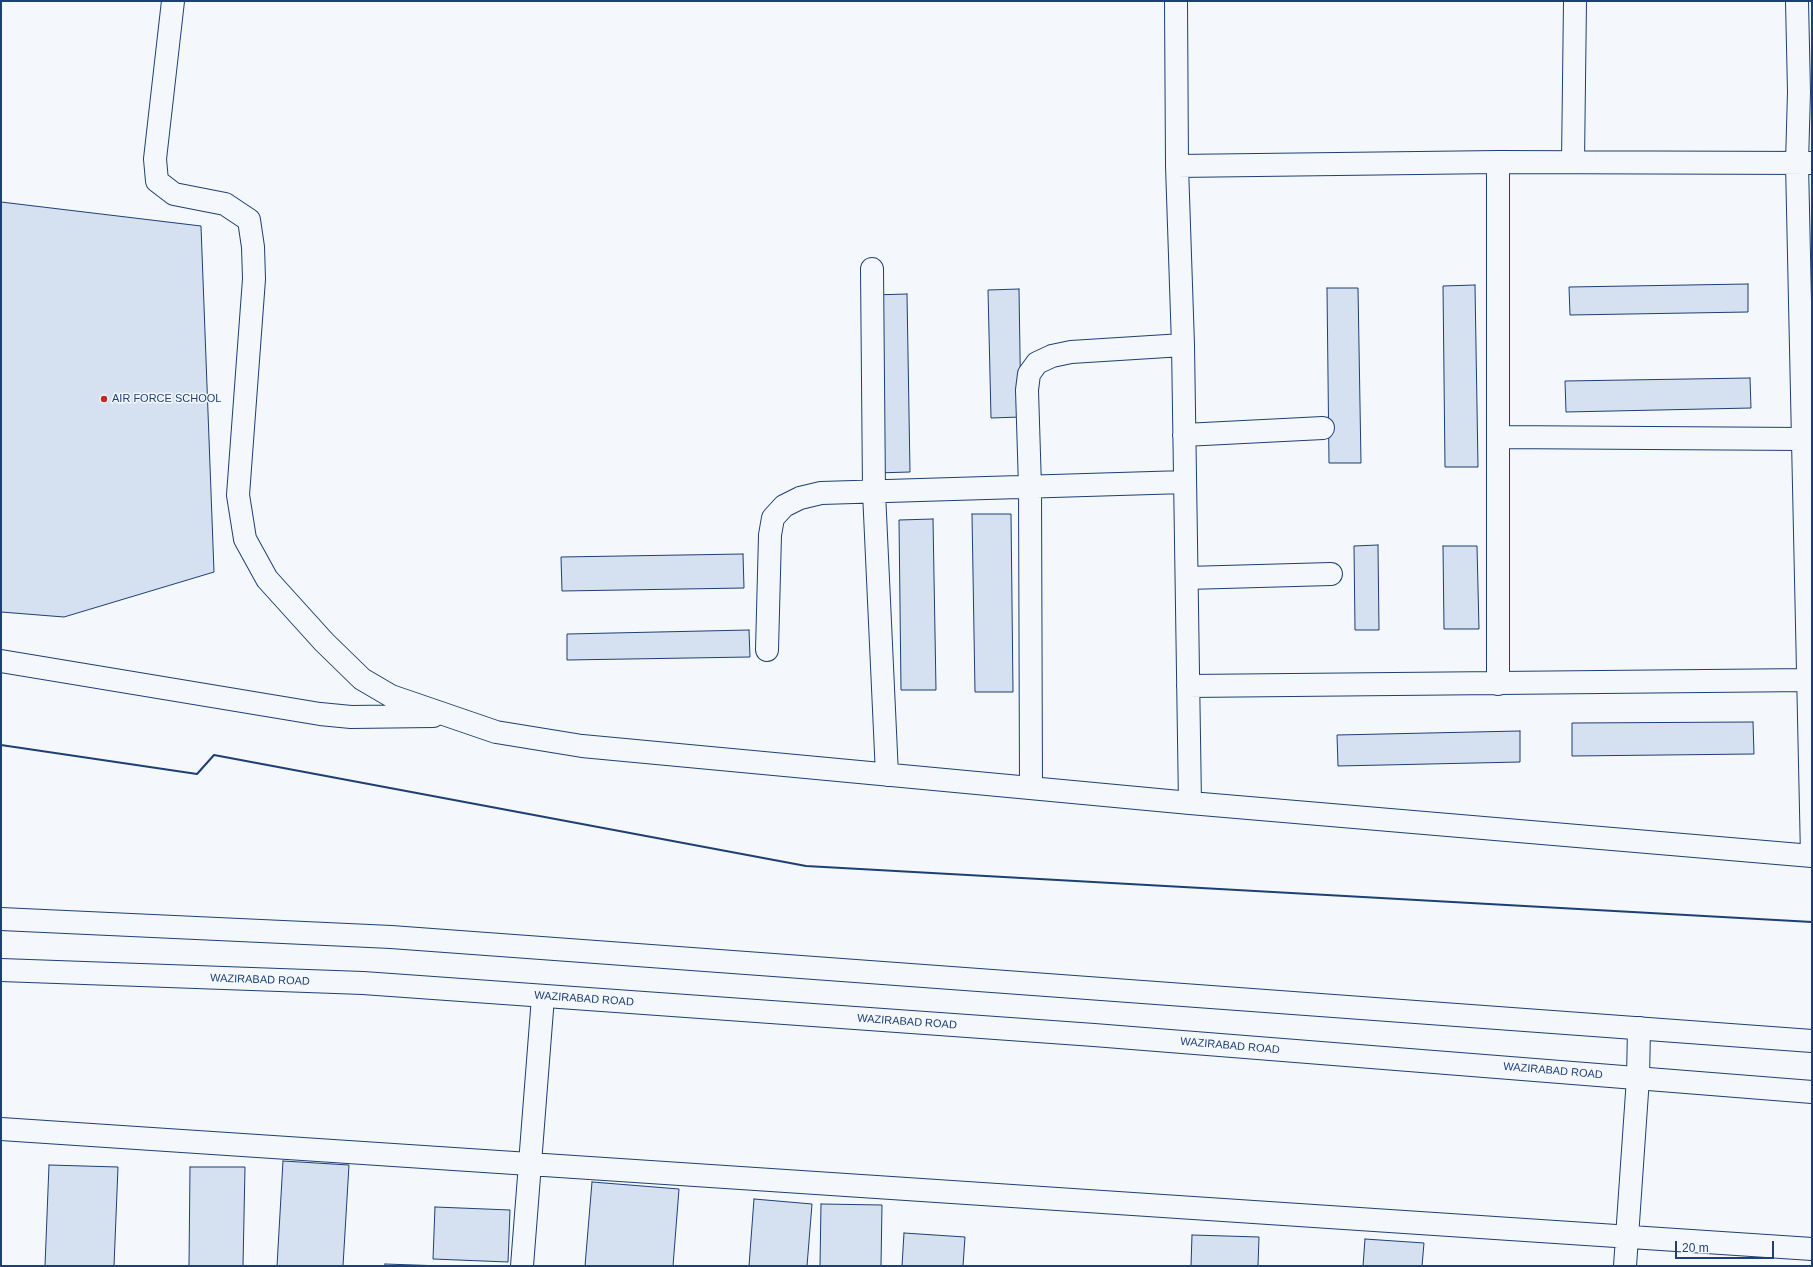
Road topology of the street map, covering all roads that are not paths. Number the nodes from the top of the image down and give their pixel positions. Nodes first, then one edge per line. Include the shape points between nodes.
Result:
1 (174, 1) edge
2 (1176, 1) edge
3 (1575, 1) edge
4 (1797, 1) edge
5 (1498, 162) junction
6 (1573, 162) junction
7 (1805, 163) edge
8 (1177, 166) junction
9 (872, 269) dead end
10 (1183, 345) junction
11 (1323, 428) dead end
12 (1184, 435) junction
13 (1498, 437) junction
14 (1803, 439) junction
15 (1185, 482) junction
16 (1030, 487) junction
17 (874, 492) junction
18 (1332, 574) dead end
19 (1186, 578) junction
20 (767, 650) dead end
21 (1, 661) edge
22 (1808, 680) junction
23 (1498, 684) junction
24 (1188, 686) junction
25 (446, 716) junction
26 (887, 775) junction
27 (1031, 788) junction
28 (1190, 803) junction
29 (1812, 856) edge
30 (1, 919) edge
31 (1, 970) edge
32 (543, 996) junction
33 (1639, 1028) junction
34 (1812, 1041) edge
35 (1638, 1078) junction
36 (1812, 1092) edge
37 (1, 1129) edge
38 (530, 1164) junction
39 (1627, 1237) junction
40 (1812, 1249) edge
41 (522, 1266) edge
42 (1624, 1266) edge

1 - 25 main road via 155,159 157,181 174,194 225,204 249,220 250,226 254,279 238,495 245,538 267,579 324,642 362,679 390,696
2 - 8 main road
3 - 6 main road
4 - 7 main road via 1799,92
5 - 6 main road
5 - 8 main road
5 - 13 main road
6 - 7 main road
7 - 14 main road
8 - 10 main road
9 - 17 main road
10 - 12 main road
10 - 16 main road via 1071,352 1052,356 1037,363 1029,374 1027,390
11 - 12 main road
12 - 15 main road
13 - 14 main road
13 - 23 main road
14 - 22 main road
15 - 16 main road
15 - 19 main road
16 - 17 main road
16 - 27 main road
17 - 20 main road via 821,494 800,498 784,506 773,518 770,535
17 - 26 main road
18 - 19 main road
19 - 24 main road
21 - 25 main road via 320,714 351,717
22 - 23 main road
22 - 29 main road
23 - 24 main road
24 - 28 main road
25 - 26 main road via 496,732 582,746
26 - 27 main road
27 - 28 main road
28 - 29 main road
30 - 33 main road via 392,937
31 - 32 main road, WAZIRABAD ROAD via 363,983
32 - 35 main road, WAZIRABAD ROAD via 1086,1034
32 - 38 main road
33 - 34 main road
33 - 35 main road
35 - 36 main road, WAZIRABAD ROAD
35 - 39 main road
37 - 38 main road
38 - 39 main road
38 - 41 main road
39 - 40 main road
39 - 42 main road

